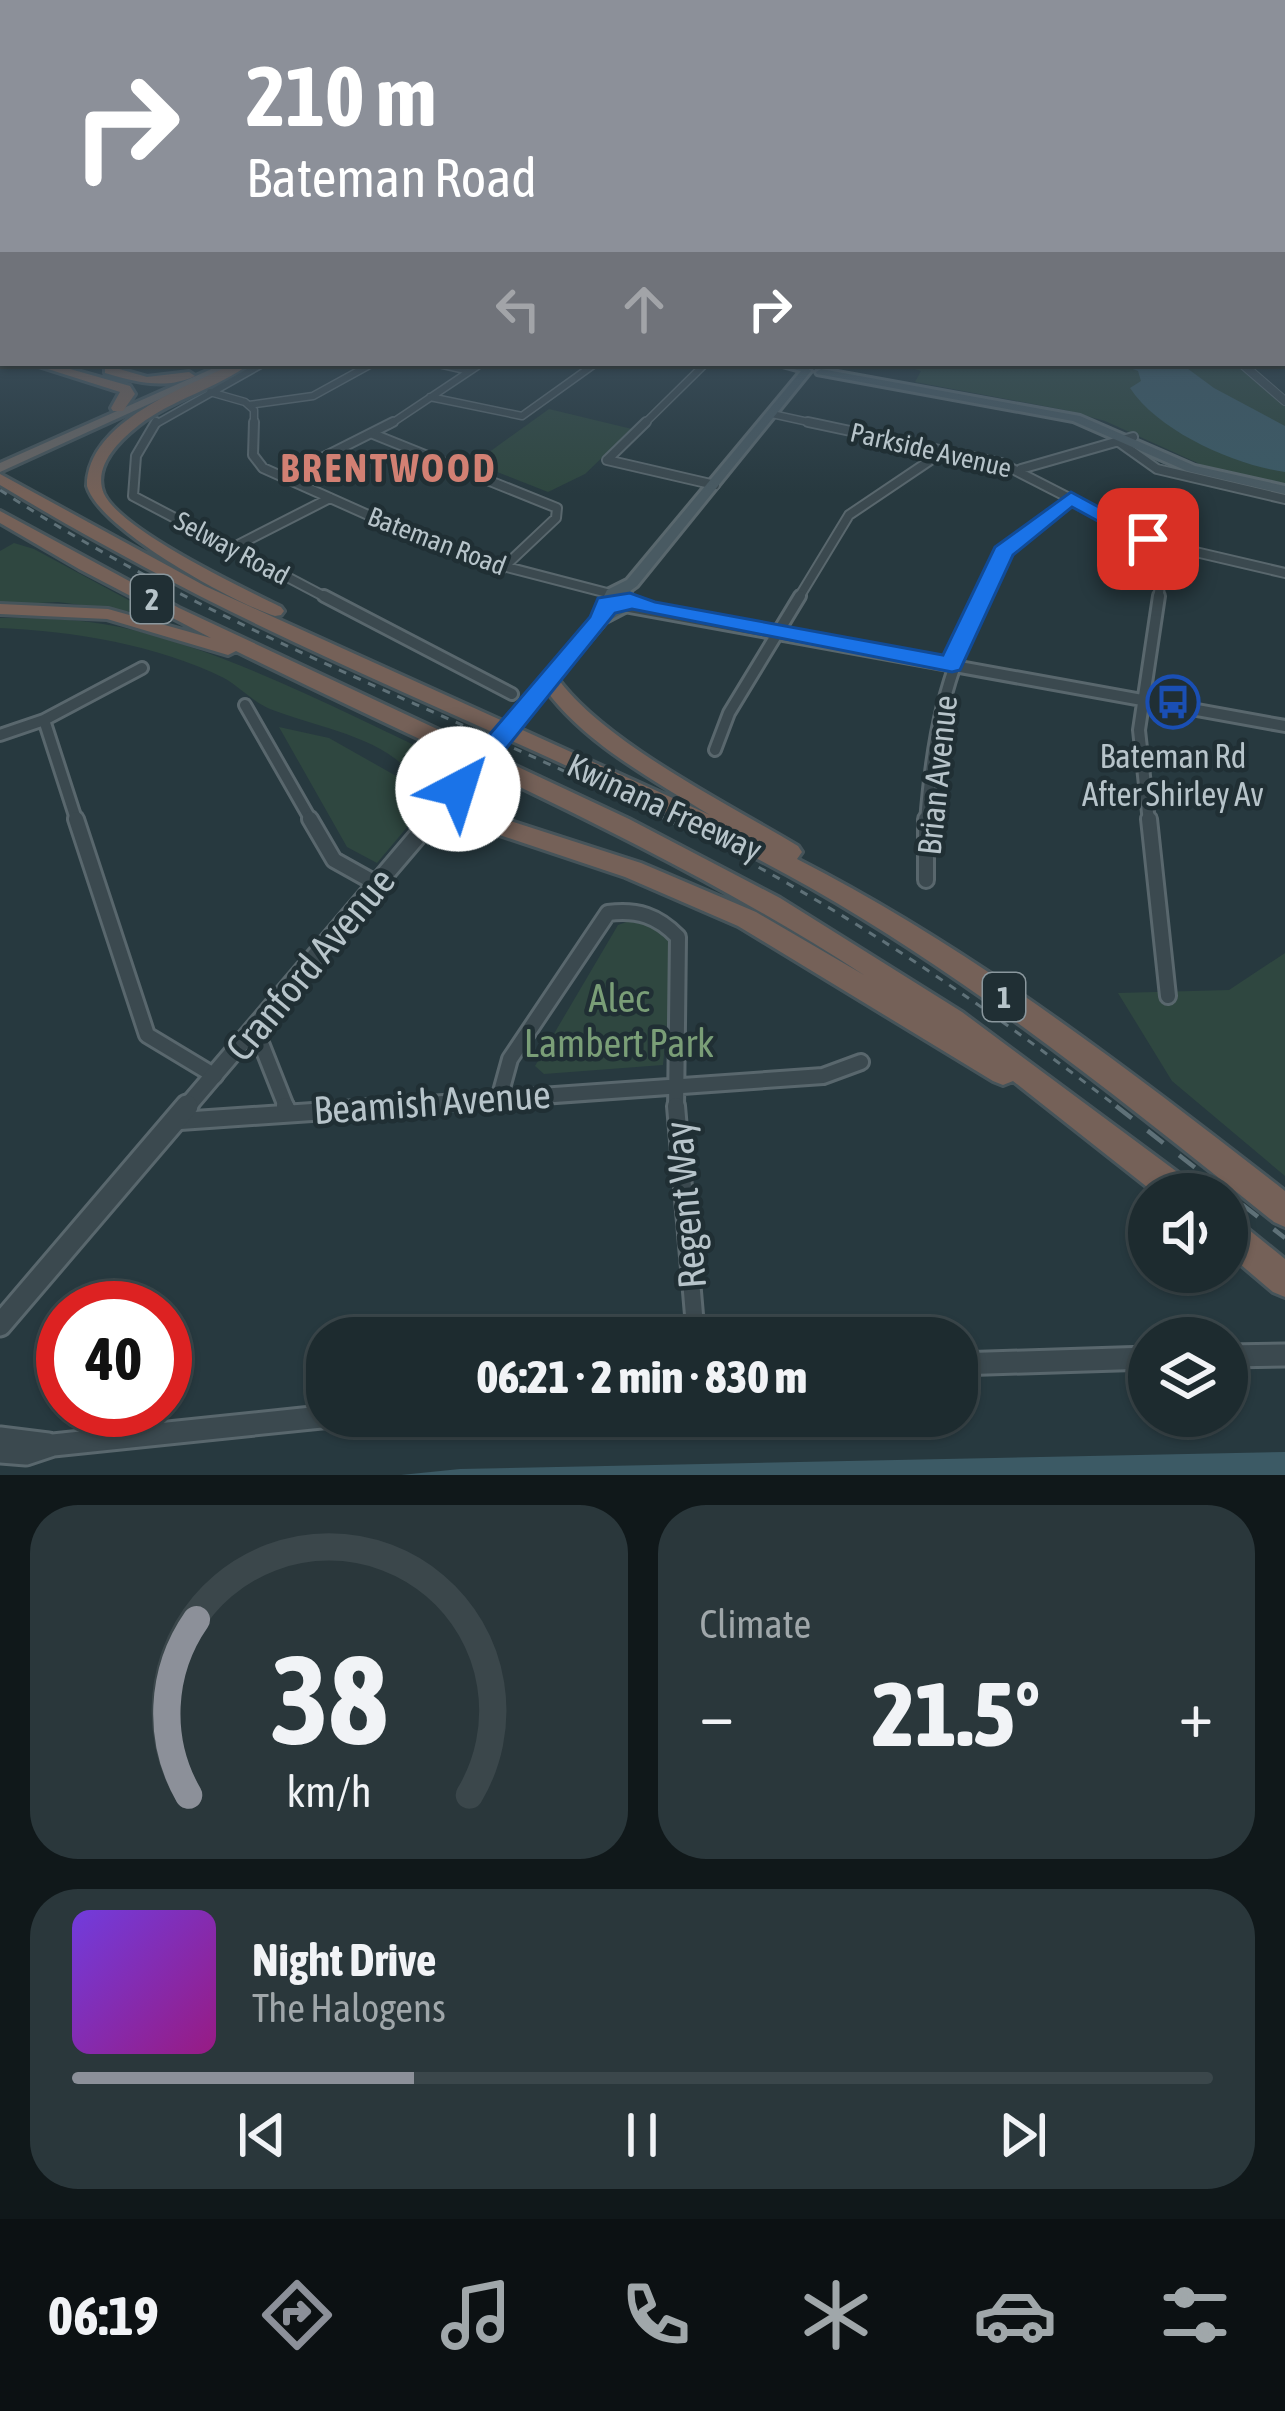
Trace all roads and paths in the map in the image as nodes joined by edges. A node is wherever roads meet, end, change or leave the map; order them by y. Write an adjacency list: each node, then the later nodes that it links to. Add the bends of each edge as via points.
1 (45, 366): 22 (highway, via 125,389)
2 (62, 366): 18 (highway)
3 (101, 366): 16 (highway, via 141,380)
4 (210, 366): 16 (highway)
5 (227, 366): 18 (highway)
6 (239, 366): 42 (highway, 1, via 121,433 95,470 96,493 123,523)
7 (258, 366): 17 (street, Selway Road)
8 (368, 366): 21 (street, via 313,396)
9 (448, 366): 15 (street)
10 (478, 366): 15 (street)
11 (592, 366): 19 (street, via 522,416)
12 (703, 366): 30 (street, via 607,460)
13 (1244, 366): 20 (street)
14 (810, 369): 23 (main road, Cranford Avenue); 25 (main road, via 1064,414)
15 (470, 371): 19 (street)
16 (188, 376): 18 (highway)
17 (208, 392): 21 (street); 36 (street, Selway Road, via 144,436 129,484 133,496)
18 (158, 394): 22 (highway); 27 (highway)
19 (430, 397): 24 (street)
20 (1284, 400)
21 (250, 405): 29 (street, via 253,455)
22 (118, 408): 27 (highway)
23 (775, 415): 26 (street, Parkside Avenue); 30 (main road, Cranford Avenue)
24 (373, 434): 29 (street); 37 (street, via 557,508)
25 (1127, 440): 28 (street); 31 (main road, via 1190,469)
26 (947, 449): 28 (street, Parkside Avenue); 41 (street, via 849,514)
27 (3, 467): 42 (highway, Kwinana Freeway / 2, via 153,568)
28 (1020, 470): 33 (street, Parkside Avenue)
29 (284, 477): 32 (street, Bateman Road)
30 (716, 485): 39 (main road, Cranford Avenue)
31 (1285, 492)
32 (330, 498): 36 (street); 37 (street, Bateman Road)
33 (1071, 498): 35 (street, Parkside Avenue); 43 (street, Brian Avenue, via 1003,552)
34 (0, 516): 45 (highway, Kwinana Freeway / 2)
35 (1166, 546): 38 (street, Parkside Avenue); 47 (street)
36 (232, 548): 48 (street, Selway Road)
37 (503, 568): 39 (street, Bateman Road)
38 (1285, 573)
39 (617, 600): 41 (street, Bateman Road); 46 (main road, Cranford Avenue)
40 (0, 609): 45 (highway, 1, via 134,619)
41 (778, 632): 43 (street, Bateman Road); 54 (street)
42 (357, 662): 68 (highway, Kwinana Freeway / 1, via 736,839 880,917 1040,1021)
43 (952, 664): 47 (street, Bateman Road); 56 (street, Brian Avenue, via 938,718)
44 (142, 668): 51 (street)
45 (308, 674): 66 (highway, Kwinana Freeway / 1, via 795,917 965,1028)
46 (549, 680): 48 (street, Cranford Avenue); 50 (highway)
47 (1140, 699): 52 (street, Bateman Road); 58 (street)
48 (524, 700): 50 (highway); 55 (street, Cranford Avenue, bridge)
49 (245, 705): 57 (street, via 334,860)
50 (571, 709): 68 (highway, via 1000,982 1097,1052)
51 (44, 720): 53 (street); 61 (street, via 147,1036)
52 (1285, 726)
53 (0, 735)
54 (715, 750)
55 (443, 806): 57 (street, Cranford Avenue); 66 (highway, via 455,818 633,870 747,919)
56 (926, 880)
57 (377, 884): 59 (street, Cranford Avenue)
58 (1168, 997)
59 (255, 1028): 61 (street, Cranford Avenue); 64 (street, Beamish Avenue)
60 (861, 1062): 62 (street, Beamish Avenue, via 823,1076)
61 (215, 1076): 65 (street, Cranford Avenue)
62 (674, 1083): 63 (street, Beamish Avenue); 63 (street, Regent Way, via 678,938 631,908 608,913 510,1059); 72 (street, Regent Way)
63 (499, 1099): 64 (street, Beamish Avenue)
64 (288, 1112): 65 (street, Beamish Avenue)
65 (176, 1121): 71 (street, Cranford Avenue)
66 (1090, 1125): 67 (highway, Kwinana Freeway / 1)
67 (1153, 1173)
68 (1285, 1211)
69 (1248, 1249): 70 (highway)
70 (1278, 1274)
71 (9, 1317): 73 (street, Cranford Avenue)
72 (694, 1317)
73 (0, 1338)
74 (1285, 1354): 75 (street)
75 (1248, 1355)
76 (1128, 1359): 77 (street)
77 (978, 1363)
78 (306, 1419): 80 (street)
79 (0, 1438): 80 (street)
80 (53, 1444): 81 (street)
81 (0, 1453)

